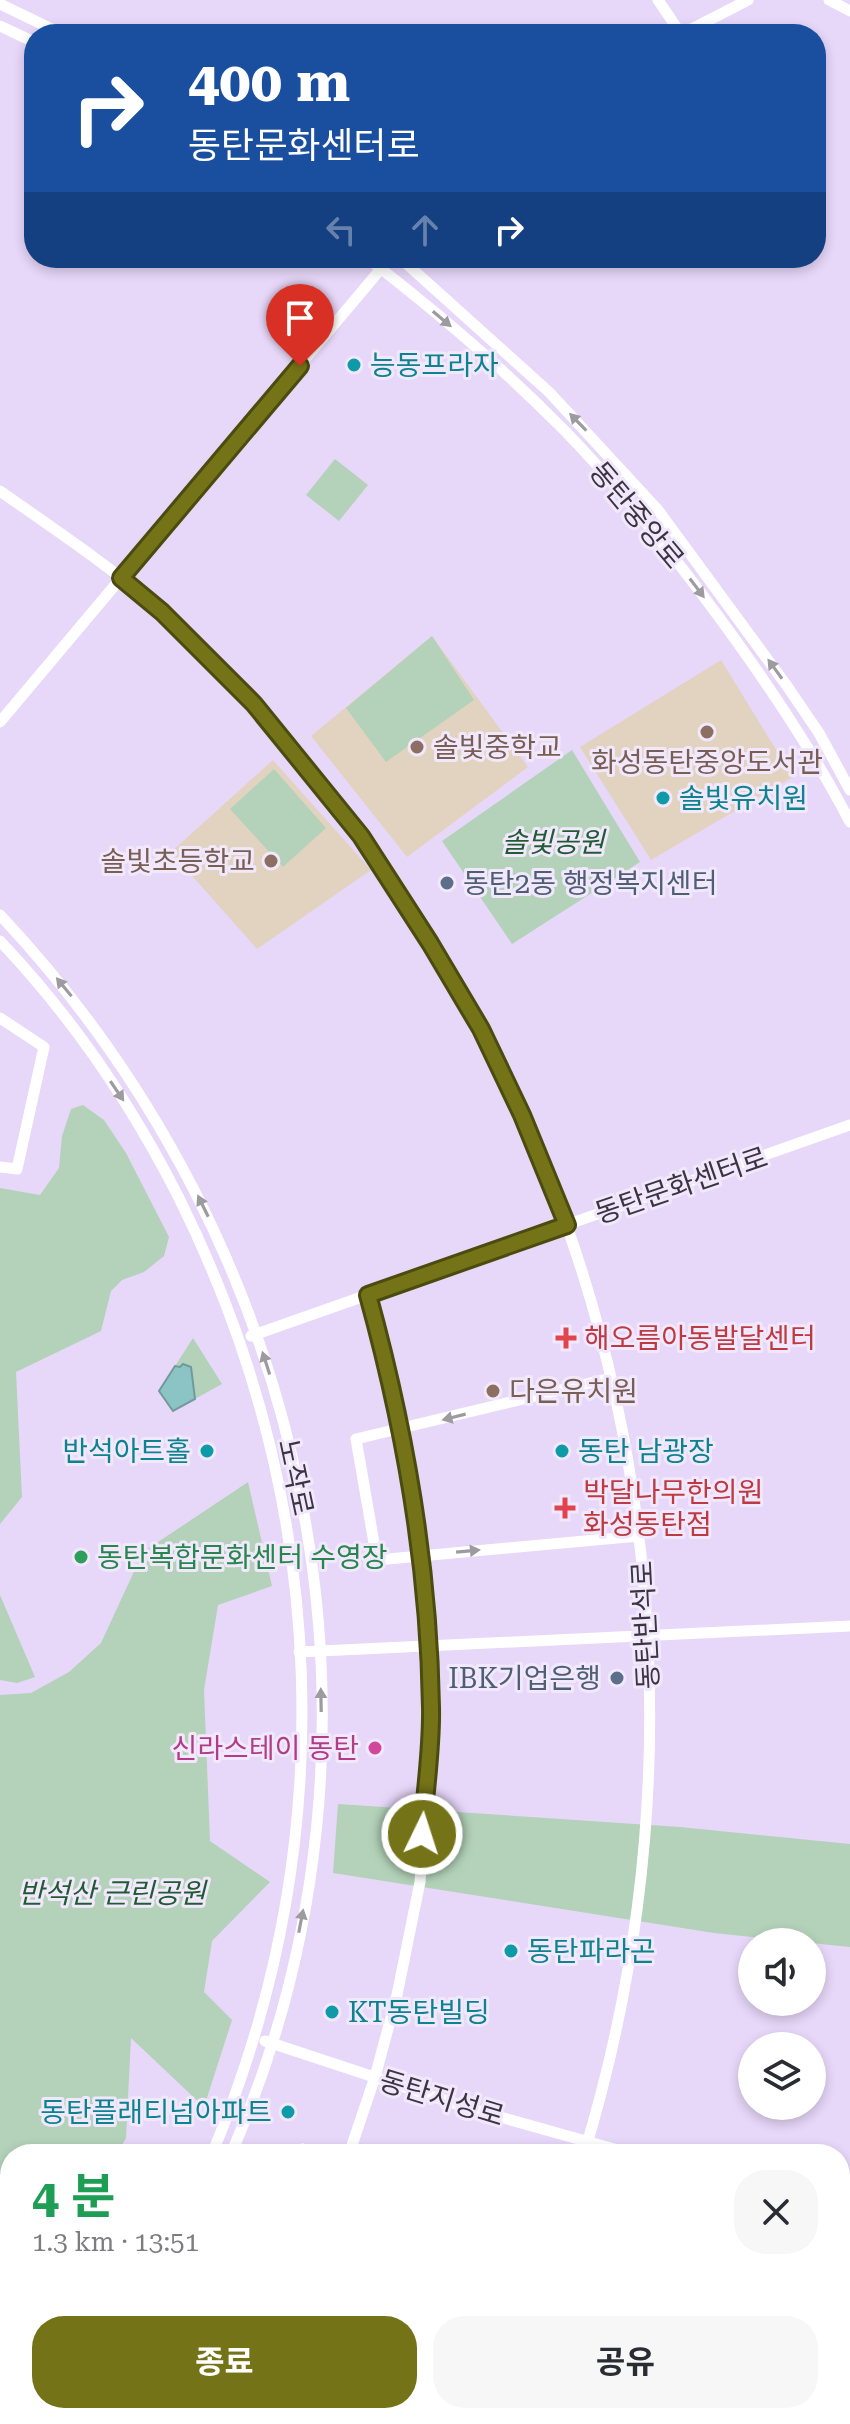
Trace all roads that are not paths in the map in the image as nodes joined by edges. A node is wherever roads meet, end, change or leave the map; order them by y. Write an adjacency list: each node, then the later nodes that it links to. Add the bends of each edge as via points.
1 (658, 0): 8 (street)
2 (758, 0): 4 (street)
3 (829, 0): 6 (street)
4 (746, 1): 9 (street)
5 (0, 4): 7 (street)
6 (850, 11)
7 (41, 24)
8 (675, 24)
9 (701, 24)
10 (0, 26): 11 (street)
11 (24, 37)
12 (411, 268): 17 (street, 동탄중앙로, one-way to 12, via 811,722 658,510 549,392)
13 (382, 269): 15 (street); 18 (street, 동탄중앙로, one-way to 18, via 500,368 630,503 764,680)
14 (0, 491): 15 (street, 동탄반석로)
15 (121, 578): 16 (street); 24 (street, 동탄반석로, via 254,704 361,836 481,1029)
16 (0, 722)
17 (850, 790)
18 (850, 822)
19 (0, 915): 25 (street, 노작로, one-way to 19, via 192,1183 135,1086 84,1013)
20 (0, 941): 26 (street, 노작로, one-way to 26, via 65,1018 127,1106)
21 (0, 1018): 23 (street, via 44,1047 17,1169)
22 (850, 1125): 24 (street, 동탄문화센터로)
23 (0, 1167)
24 (567, 1225): 27 (street, 동탄문화센터로); 30 (street, 동탄반석로)
25 (235, 1277): 26 (street, via 229,1286); 28 (street, 노작로)
26 (219, 1283): 29 (street, 노작로)
27 (368, 1295): 28 (street, 동탄문화센터로); 33 (street)
28 (257, 1334): 29 (street, 동탄문화센터로); 31 (street, 노작로, one-way to 28)
29 (240, 1339): 32 (street, 노작로)
30 (611, 1378): 33 (street, one-way to 33); 34 (street, 동탄반석로)
31 (276, 1392): 32 (street); 37 (street, 노작로, via 300,1491)
32 (258, 1397): 36 (street, 노작로, via 280,1484)
33 (401, 1430): 35 (street); 35 (street, via 356,1439 377,1560)
34 (639, 1536): 35 (street, one-way to 34); 39 (street, 동탄반석로)
35 (422, 1555): 40 (street)
36 (297, 1596): 37 (street, via 306,1602); 42 (street, 노작로)
37 (315, 1596): 41 (street, 노작로)
38 (850, 1626): 39 (street)
39 (650, 1636): 40 (street); 50 (street, 동탄반석로, via 650,1736 635,1924)
40 (429, 1646): 41 (street); 47 (street, via 432,1710 420,1882)
41 (320, 1651): 42 (street); 44 (street, 노작로, one-way to 41, via 317,1804)
42 (299, 1652): 43 (street, 노작로, via 298,1802)
43 (272, 1966): 44 (street, via 281,1973); 45 (street, 노작로)
44 (291, 1970): 46 (street, 노작로)
45 (254, 2038): 46 (street, 동탄지성로); 48 (street, 노작로)
46 (271, 2043): 47 (street, 동탄지성로); 49 (street, 노작로)
47 (375, 2077): 50 (street, 동탄지성로); 53 (street)
48 (236, 2094): 49 (street, via 246,2089); 51 (street, 노작로)
49 (252, 2099): 52 (street, 노작로)
50 (588, 2141): 54 (street); 55 (street, 동탄지성로)
51 (216, 2144)
52 (235, 2144)
53 (352, 2144)
54 (587, 2144)
55 (598, 2144)

